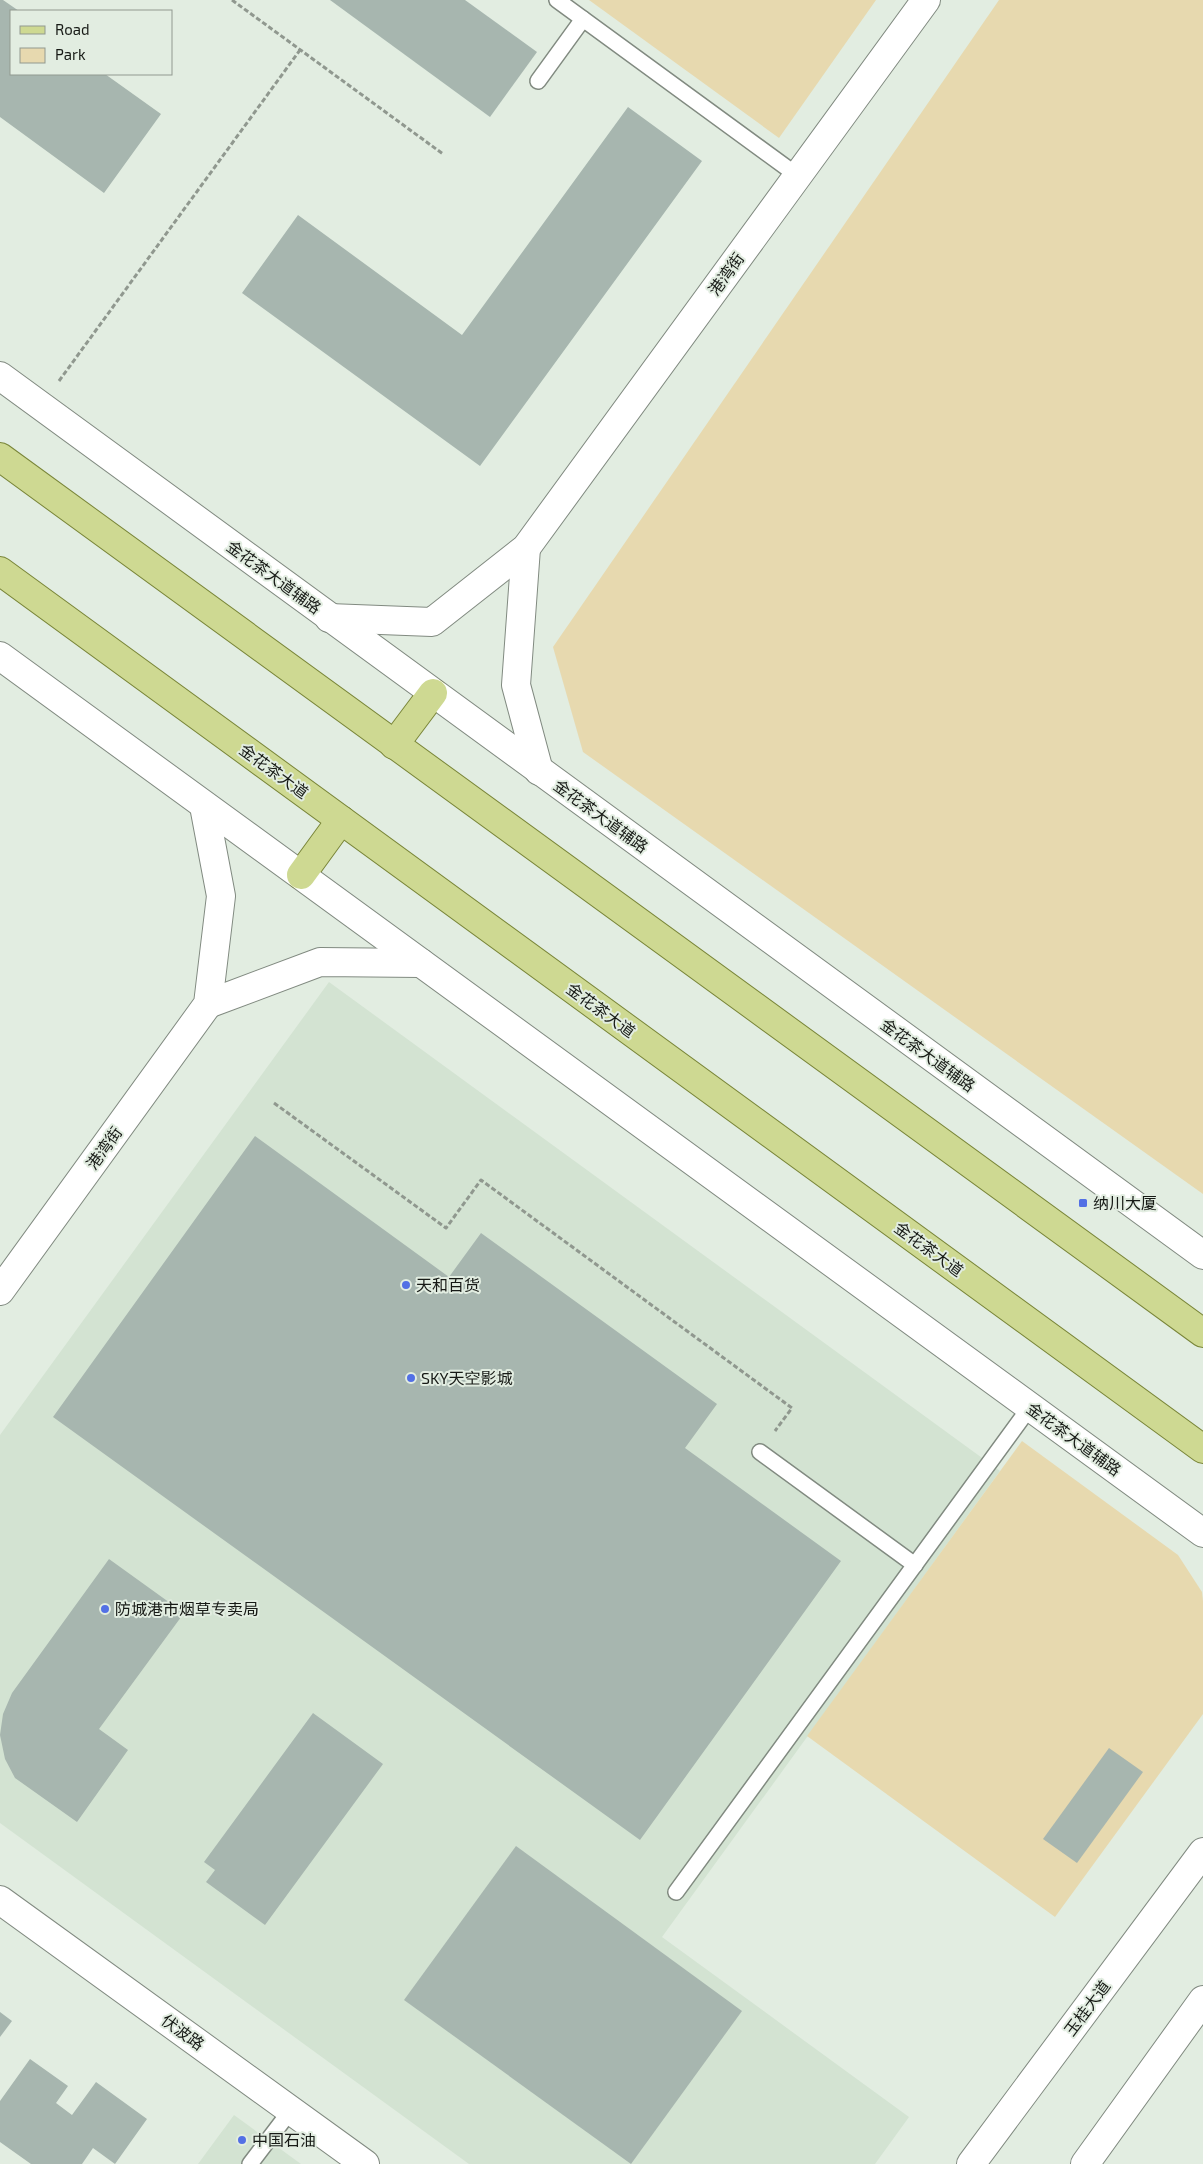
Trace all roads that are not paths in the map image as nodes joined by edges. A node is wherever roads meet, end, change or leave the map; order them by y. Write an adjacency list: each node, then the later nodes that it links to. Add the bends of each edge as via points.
1 (557, 0): 3 (lane)
2 (926, 0): 5 (street, 港湾街)
3 (583, 19): 4 (lane); 5 (lane)
4 (538, 81)
5 (798, 176): 8 (street, 港湾街)
6 (0, 376): 10 (street, 金花茶大道辅路)
7 (0, 458): 13 (main road)
8 (526, 548): 10 (street, 港湾街, via 432,622); 14 (street, via 516,686)
9 (0, 571): 16 (main road, 金花茶大道)
10 (330, 618): 12 (street, 金花茶大道辅路)
11 (0, 656): 15 (street, 金花茶大道辅路)
12 (433, 694): 13 (main road); 14 (street, 金花茶大道辅路)
13 (394, 745): 22 (main road)
14 (539, 771): 20 (street, 金花茶大道辅路)
15 (204, 806): 17 (street, 金花茶大道辅路); 19 (street, via 221,896)
16 (341, 820): 17 (main road); 24 (main road, 金花茶大道)
17 (301, 875): 18 (street, 金花茶大道辅路)
18 (421, 962): 19 (street, via 320,962); 23 (street, 金花茶大道辅路)
19 (208, 1004): 21 (street, 港湾街)
20 (1203, 1255)
21 (0, 1291)
22 (1203, 1333)
23 (1030, 1407): 26 (street, 金花茶大道辅路); 27 (lane)
24 (1203, 1449)
25 (760, 1452): 27 (lane)
26 (1203, 1533)
27 (915, 1565): 29 (lane)
28 (1203, 1852): 35 (street, 玉桂大道)
29 (676, 1892)
30 (0, 1900): 32 (street, 伏波路)
31 (1203, 2000): 36 (street)
32 (290, 2110): 33 (lane); 34 (street, 伏波路)
33 (250, 2164)
34 (365, 2164)
35 (972, 2164)
36 (1085, 2164)

